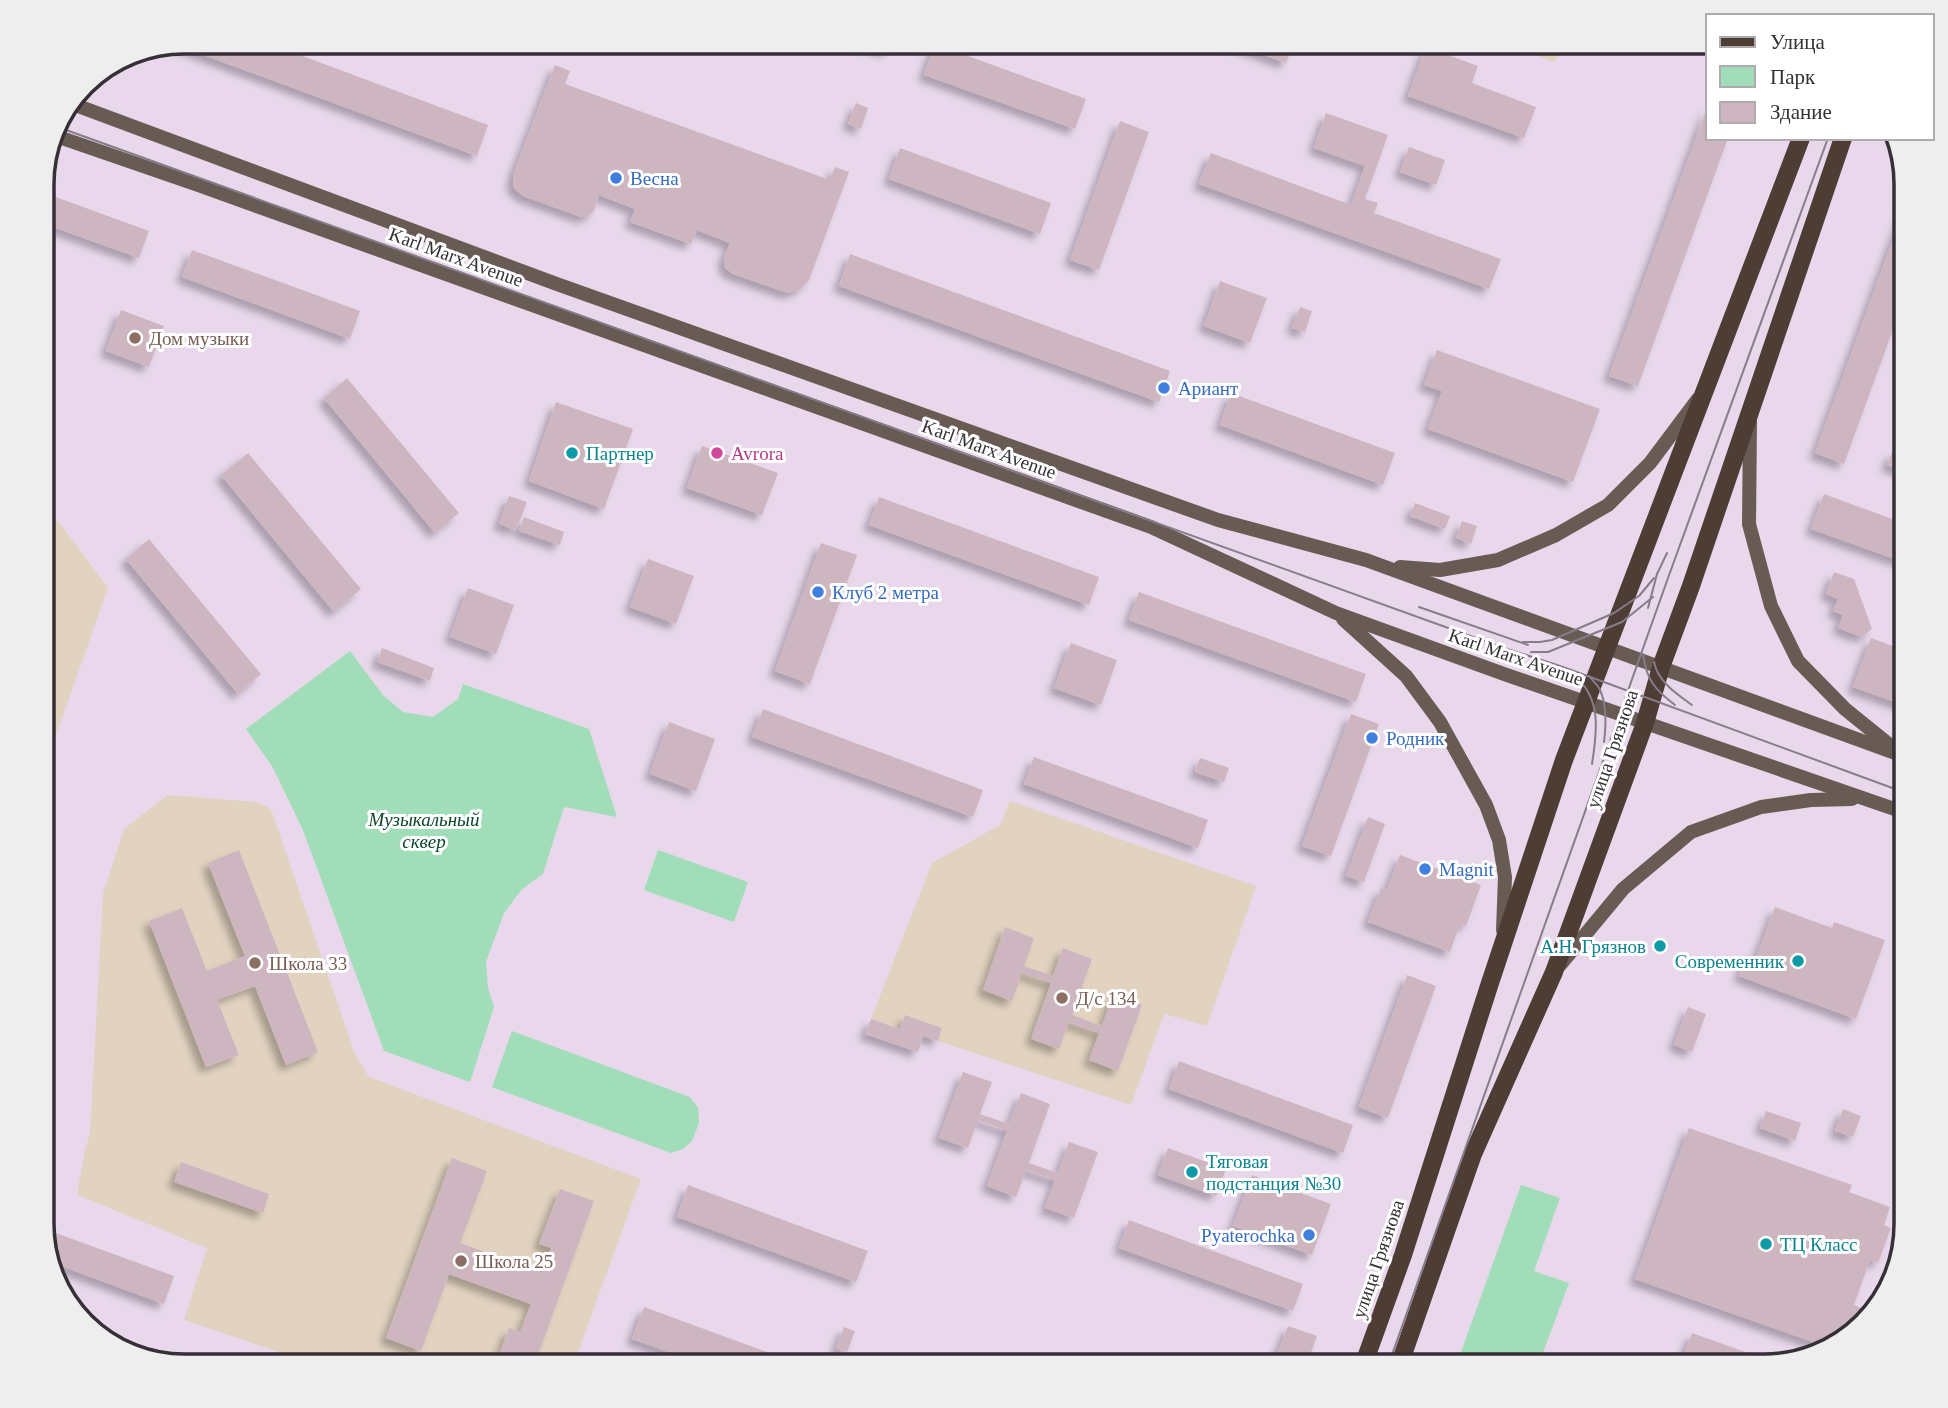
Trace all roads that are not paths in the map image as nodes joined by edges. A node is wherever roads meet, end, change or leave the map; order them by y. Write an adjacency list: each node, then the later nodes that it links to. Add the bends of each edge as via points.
1 (80, 107): 7 (main road, Karl Marx Avenue, via 1218,520)
2 (63, 138): 8 (main road, Karl Marx Avenue, via 1151,527)
3 (1800, 140): 5 (main road, улица Грязнова)
4 (1842, 140): 6 (main road, улица Грязнова)
5 (1703, 393): 7 (main road, via 1650,463 1608,505 1556,535 1498,560 1440,570); 9 (main road, улица Грязнова)
6 (1750, 411): 10 (main road, улица Грязнова); 13 (main road, via 1749,524 1771,606 1798,661 1845,709)
7 (1384, 566): 9 (main road, Karl Marx Avenue)
8 (1336, 614): 11 (main road, Karl Marx Avenue); 17 (main road, via 1406,676 1440,722 1486,805 1499,840 1505,877)
9 (1606, 648): 10 (main road, Karl Marx Avenue); 11 (main road, улица Грязнова)
10 (1661, 667): 12 (main road, улица Грязнова); 14 (main road, Karl Marx Avenue)
11 (1585, 702): 12 (main road, Karl Marx Avenue); 17 (main road, улица Грязнова)
12 (1645, 723): 15 (main road, Karl Marx Avenue); 18 (main road, улица Грязнова)
13 (1894, 749)
14 (1894, 753)
15 (1860, 798): 16 (main road, Karl Marx Avenue); 18 (main road, via 1761,807 1691,832 1623,889)
16 (1894, 809)
17 (1503, 943): 19 (main road, улица Грязнова)
18 (1554, 972): 20 (main road, улица Грязнова, via 1473,1154)
19 (1367, 1354)
20 (1403, 1354)

